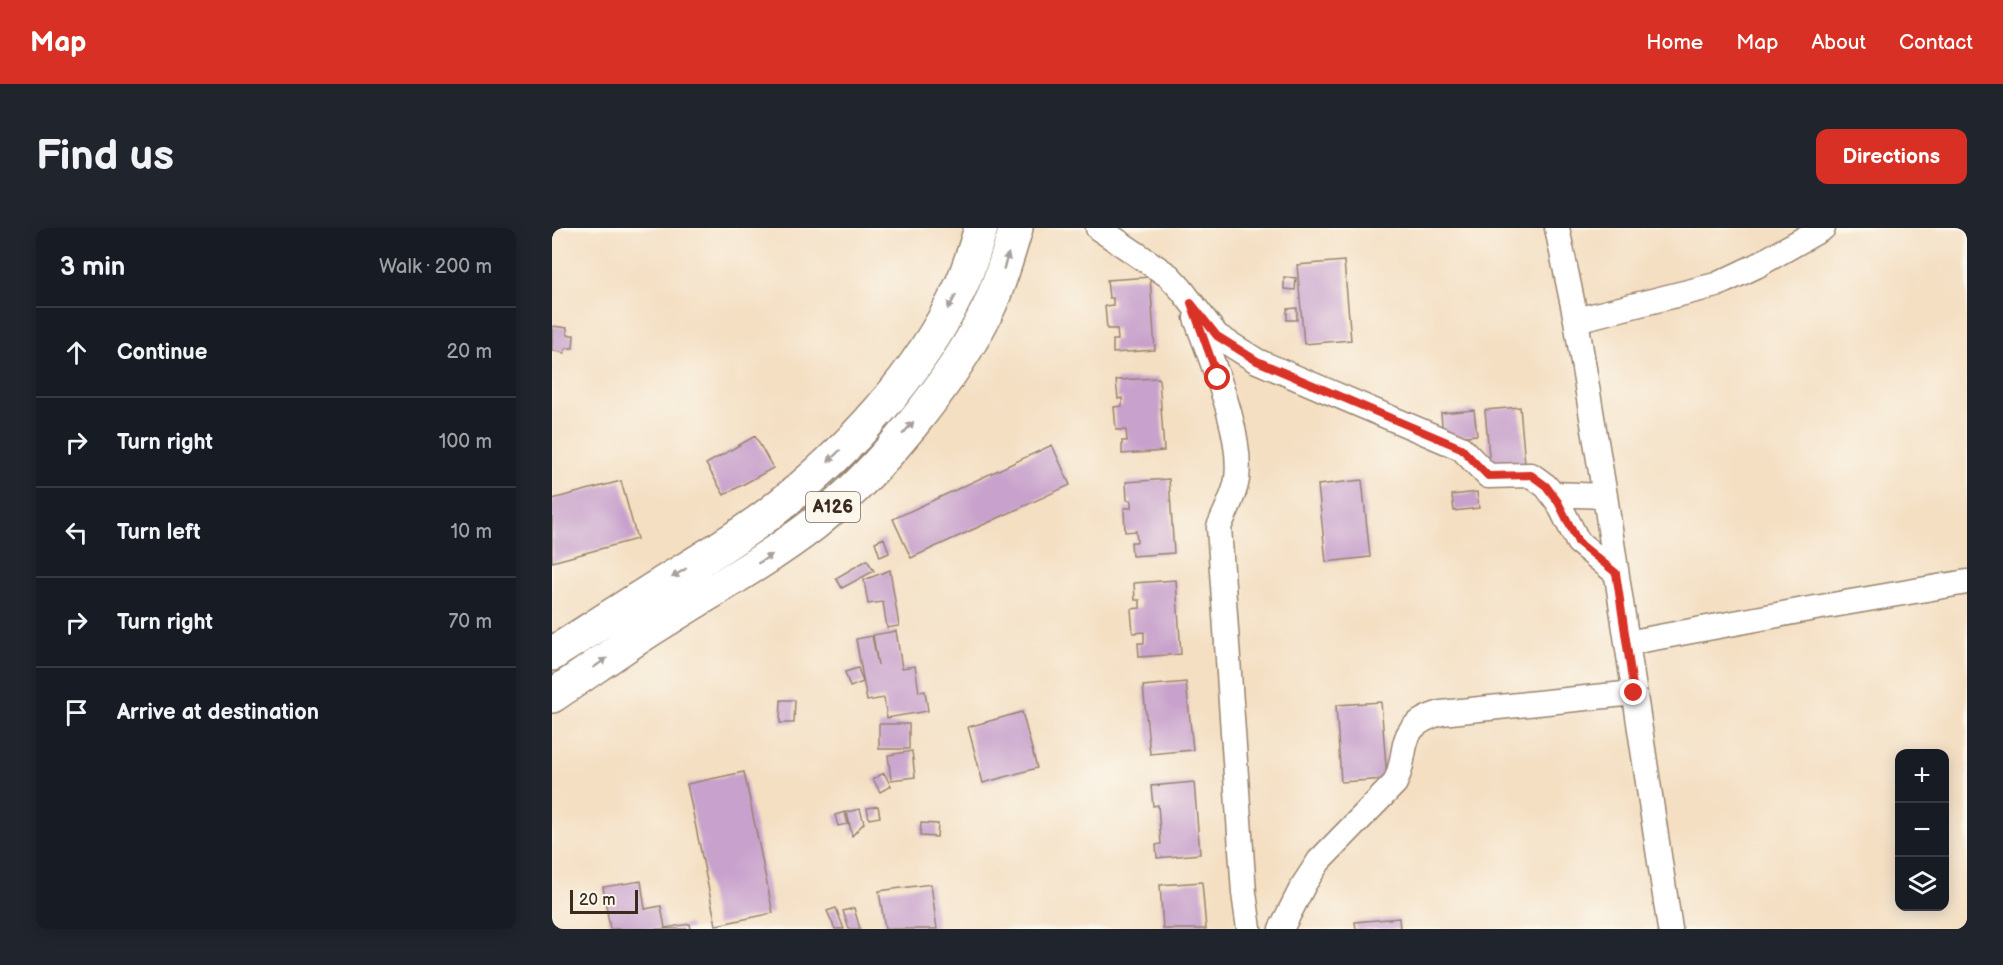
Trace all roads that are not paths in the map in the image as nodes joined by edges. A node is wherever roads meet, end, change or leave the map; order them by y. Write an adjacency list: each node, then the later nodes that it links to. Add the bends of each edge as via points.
1 (981, 228): 13 (highway, A126, one-way to 13, via 960,288 938,329 909,372 841,450 807,483 732,540)
2 (1016, 228): 15 (highway, A126, one-way to 2, via 779,549 849,494 916,418 968,345 988,308)
3 (1098, 228): 6 (street, via 1169,276)
4 (1557, 228): 7 (street)
5 (1823, 228): 7 (street, via 1716,285)
6 (1191, 303): 8 (street, via 1217,336 1257,361 1461,448 1488,476 1531,475); 16 (street, via 1227,404 1238,462 1237,481 1219,527)
7 (1576, 320): 9 (street)
8 (1552, 494): 9 (street); 10 (street, via 1578,542)
9 (1605, 496): 10 (street)
10 (1616, 573): 12 (street)
11 (1967, 582): 12 (street)
12 (1628, 643): 14 (street)
13 (552, 654)
14 (1634, 693): 17 (street, via 1441,713 1417,723 1407,734 1395,783 1319,861); 18 (street)
15 (552, 696)
16 (1249, 929)
17 (1281, 929)
18 (1670, 929)

